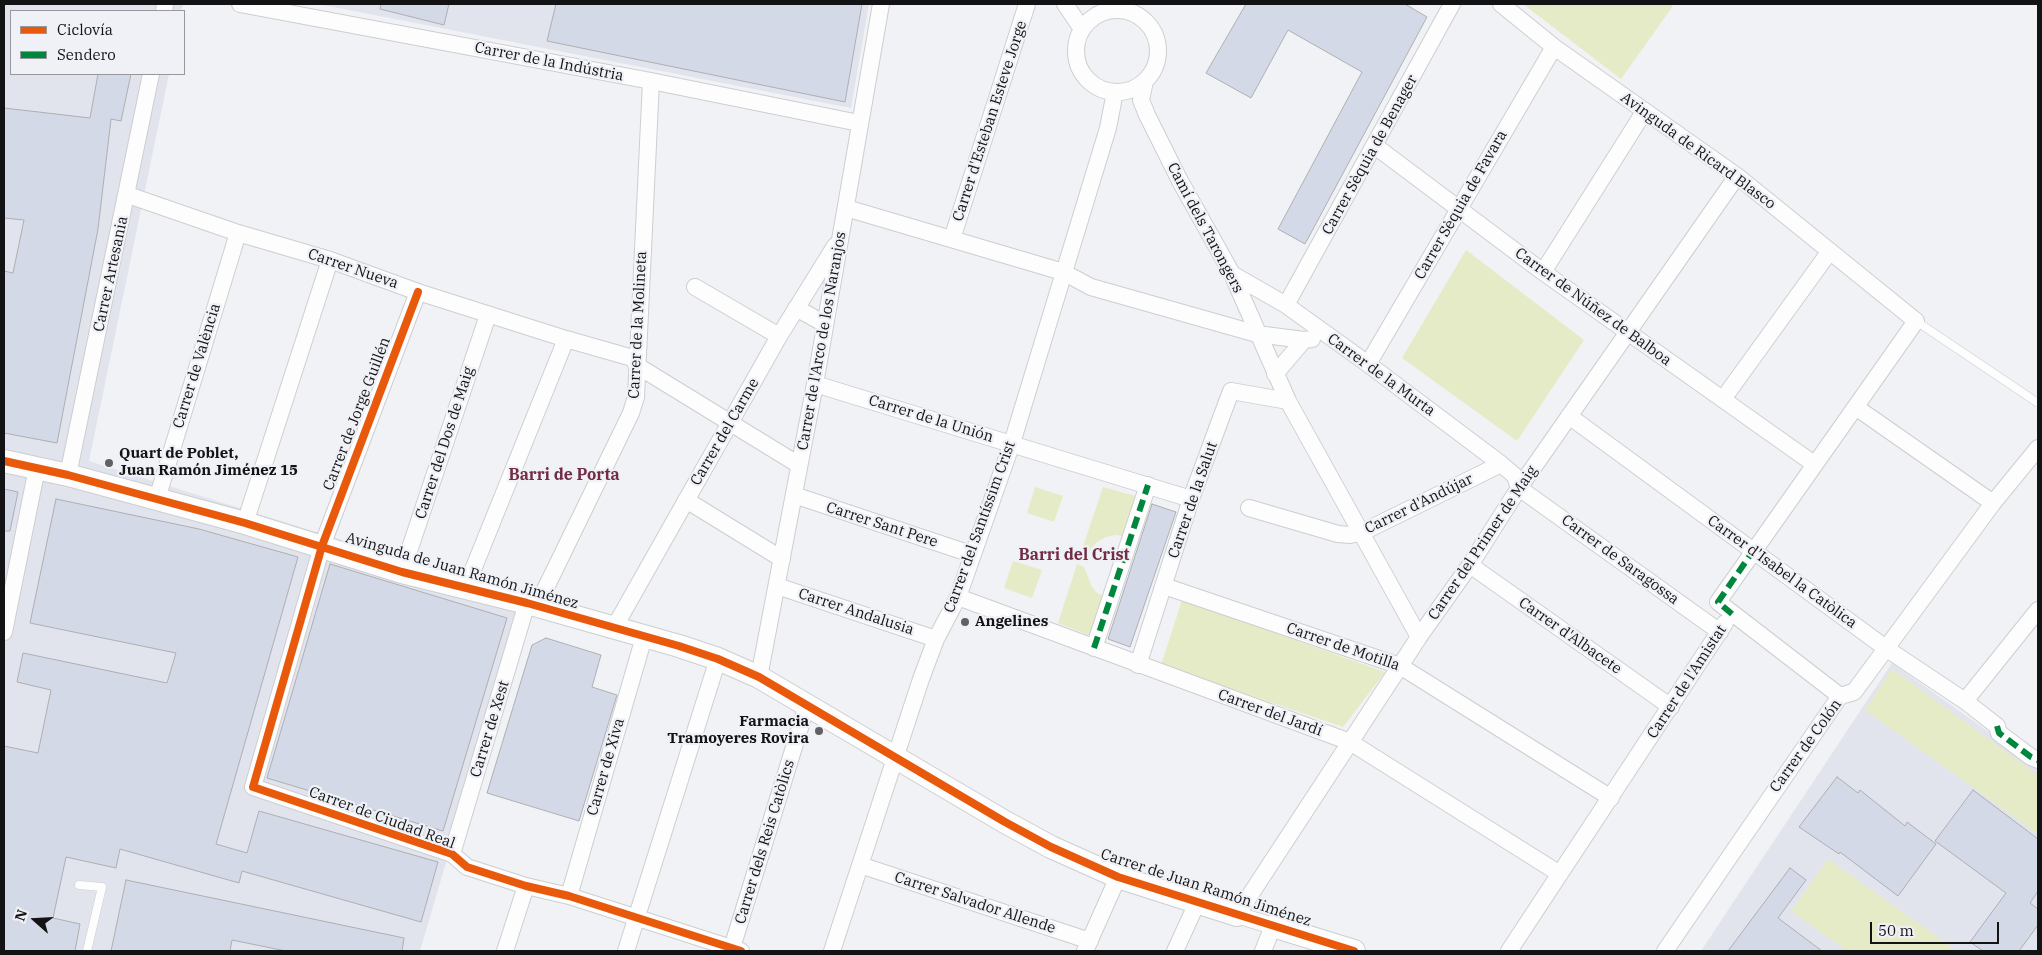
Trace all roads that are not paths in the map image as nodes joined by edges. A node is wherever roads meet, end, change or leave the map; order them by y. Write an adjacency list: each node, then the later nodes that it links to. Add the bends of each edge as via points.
1 (240, 4): 12 (street, Carrer de la Indústria)
2 (881, 4): 15 (street, Carrer de l'Arco de los Naranjos)
3 (1028, 4): 23 (street, Carrer d'Esteban Esteve Jorge)
4 (1064, 4): 8 (street)
5 (1452, 4): 16 (street, Carrer Sèquia de Benager)
6 (1501, 4): 9 (street, Avinguda de Ricard Blasco)
7 (1140, 9): 8 (street, via 1106,11); 11 (street, via 1157,46 1155,65)
8 (1082, 29): 13 (street, via 1076,49 1081,70 1095,86)
9 (1554, 47): 14 (street, Avinguda de Ricard Blasco); 20 (street, Carrer Sèquia de Favara)
10 (151, 75): 18 (street, Carrer Artesania)
11 (1145, 80): 13 (street); 28 (street, Camí dels Tarongers, via 1141,100 1147,115)
12 (651, 81): 15 (street, Carrer de la Indústria); 42 (street, Carrer de la Molineta)
13 (1123, 91): 26 (street, Carrer del Santíssim Crist, via 1108,128)
14 (1644, 112): 17 (street, Avinguda de Ricard Blasco); 27 (street)
15 (859, 123): 19 (street, Carrer de l'Arco de los Naranjos)
16 (1375, 146): 20 (street, Carrer de Núñez de Balboa); 31 (street, Carrer Sèquia de Benager)
17 (1737, 176): 24 (street, Avinguda de Ricard Blasco); 36 (street, Carrer del Primer de Maig)
18 (128, 195): 21 (street, Carrer Nueva); 59 (street, Carrer Artesania)
19 (846, 208): 22 (street, Carrer de l'Arco de los Naranjos); 23 (street, Carrer d'Esteban Esteve Jorge)
20 (1458, 209): 27 (street, Carrer de Núñez de Balboa); 43 (street, Carrer Sèquia de Favara)
21 (238, 233): 25 (street, Carrer Nueva); 63 (street, Carrer de València)
22 (840, 238): 32 (street, Carrer del Carme); 35 (street, Carrer de l'Arco de los Naranjos)
23 (952, 239): 26 (street, Carrer d'Esteban Esteve Jorge)
24 (1830, 251): 34 (street, Avinguda de Ricard Blasco); 46 (street)
25 (330, 260): 30 (street, Carrer Nueva); 68 (street)
26 (1063, 272): 37 (street, Carrer d'Esteban Esteve Jorge, via 1090,287); 52 (street, Carrer del Santíssim Crist)
27 (1543, 272): 36 (street, Carrer de Núñez de Balboa)
28 (1232, 274): 31 (street, Carrer de la Murta); 37 (street, Camí dels Tarongers)
29 (695, 287): 38 (street)
30 (418, 292): 33 (street, Carrer Nueva); 70 (street, Carrer de Jorge Guillén)
31 (1286, 305): 39 (street, Carrer de la Murta)
32 (796, 308): 35 (street); 38 (street, Carrer del Carme)
33 (488, 315): 40 (street, Carrer Nueva); 75 (street, Carrer del Dos de Maig)
34 (1916, 321): 48 (lane); 49 (street, Carrer de l'Amistat)
35 (825, 324): 45 (street, Carrer de l'Arco de los Naranjos)
36 (1627, 332): 46 (street, Carrer de Núñez de Balboa); 50 (street, Carrer del Primer de Maig)
37 (1257, 334): 41 (street, Carrer d'Esteban Esteve Jorge); 44 (street, Camí dels Tarongers)
38 (779, 336): 51 (street, Carrer del Carme)
39 (1328, 336): 41 (street); 43 (street, Carrer de la Murta)
40 (566, 339): 42 (street, Carrer Nueva); 78 (street)
41 (1304, 340): 44 (street)
42 (636, 362): 51 (street, Carrer Nueva); 80 (street, Carrer de la Molineta, via 636,397 631,413)
43 (1368, 364): 55 (street, Carrer de la Murta)
44 (1276, 374): 47 (street, Camí dels Tarongers)
45 (815, 384): 52 (street, Carrer de la Unión); 57 (street, Carrer de l'Arco de los Naranjos)
46 (1723, 399): 56 (street, Carrer de Núñez de Balboa)
47 (1288, 401): 64 (street, Carrer de la Salut, via 1232,391); 69 (street, Camí dels Tarongers)
48 (2038, 403)
49 (1857, 408): 56 (street, Carrer de l'Amistat); 66 (street)
50 (1568, 416): 61 (street, Carrer del Primer de Maig); 71 (street, Carrer d'Isabel la Catòlica)
51 (729, 423): 57 (street, Carrer Nueva); 65 (street, Carrer del Carme)
52 (1012, 443): 60 (street, Carrer de la Unión); 72 (street, Carrer del Santíssim Crist)
53 (2038, 448): 66 (street, Carrer de Colón)
54 (4, 461): 58 (street, Avinguda de Juan Ramón Jiménez)
55 (1501, 464): 61 (street, Carrer de la Murta, via 1515,476); 69 (street, Carrer d'Andújar)
56 (1814, 464): 71 (street, Carrer de l'Amistat)
57 (800, 465): 62 (street, Carrer de l'Arco de los Naranjos)
58 (38, 468): 59 (street, Avinguda de Juan Ramón Jiménez); 84 (street)
59 (68, 475): 63 (street, Avinguda de Juan Ramón Jiménez)
60 (1148, 485): 64 (street, Carrer de la Unión); 89 (street)
61 (1519, 488): 74 (street, Carrer del Primer de Maig); 85 (street, Carrer de Saragossa)
62 (794, 496): 72 (street, Carrer Sant Pere); 73 (street, Carrer de l'Arco de los Naranjos)
63 (157, 499): 68 (street, Avinguda de Juan Ramón Jiménez)
64 (1191, 499): 77 (street, Carrer de la Salut)
65 (686, 500): 73 (street); 83 (street, Carrer del Carme)
66 (1993, 503): 90 (street, Carrer de Colón)
67 (1250, 508): 69 (street, Carrer d'Andújar, via 1338,534)
68 (245, 523): 70 (street, Avinguda de Juan Ramón Jiménez)
69 (1362, 533): 87 (street, Camí dels Tarongers)
70 (322, 546): 75 (street, Avinguda de Juan Ramón Jiménez); 103 (street, Carrer de Ciudad Real, via 253,787)
71 (1753, 551): 82 (street, Carrer de l'Amistat, via 1718,602); 90 (street, Carrer d'Isabel la Catòlica)
72 (971, 554): 79 (street, Carrer del Santíssim Crist)
73 (782, 559): 76 (street, Carrer de l'Arco de los Naranjos)
74 (1470, 565): 87 (street, Carrer del Primer de Maig); 98 (street, Carrer d'Albacete)
75 (402, 572): 78 (street, Avinguda de Juan Ramón Jiménez)
76 (777, 586): 88 (street, Carrer Andalusia); 94 (street, Carrer de l'Arco de los Naranjos)
77 (1164, 586): 92 (street, Carrer de la Salut); 93 (street, Carrer de Motilla)
78 (466, 587): 80 (street, Avinguda de Juan Ramón Jiménez)
79 (958, 597): 88 (street, Carrer del Santíssim Crist); 89 (street, Carrer del Jardí)
80 (532, 605): 83 (street, Avinguda de Juan Ramón Jiménez); 103 (street, Carrer de Xest)
81 (2038, 610): 96 (street)
82 (1732, 614): 85 (street, Carrer de l'Amistat); 95 (street)
83 (614, 628): 86 (street, Avinguda de Juan Ramón Jiménez)
84 (4, 632)
85 (1720, 632): 98 (street, Carrer de l'Amistat)
86 (644, 637): 91 (street, Avinguda de Juan Ramón Jiménez); 109 (street, Carrer de Xiva)
87 (1419, 637): 93 (street, Carrer del Primer de Maig)
88 (936, 639): 100 (street, Carrer del Santíssim Crist)
89 (1094, 648): 92 (street, Carrer del Jardí)
90 (1887, 649): 95 (street, Carrer de Colón, via 1854,692); 96 (street, Carrer d'Isabel la Catòlica)
91 (718, 659): 94 (street, Avinguda de Juan Ramón Jiménez); 112 (street)
92 (1138, 664): 99 (street, Carrer del Jardí)
93 (1400, 666): 99 (street, Carrer del Primer de Maig); 102 (street, Carrer de Motilla)
94 (759, 677): 97 (street, Avinguda de Juan Ramón Jiménez)
95 (1840, 696): 124 (street, Carrer de Colón)
96 (1965, 701): 101 (street, Carrer d'Isabel la Catòlica, via 1997,726 1999,733)
97 (807, 705): 100 (street, Avinguda de Juan Ramón Jiménez); 115 (street, Carrer dels Reis Catòlics)
98 (1670, 707): 102 (street, Carrer de l'Amistat)
99 (1350, 742): 105 (street, Carrer del Jardí); 111 (street, Carrer del Primer de Maig)
100 (894, 757): 104 (street, Carrer del Santíssim Crist); 106 (street, Carrer de Juan Ramón Jiménez, via 1051,847)
101 (2038, 760)
102 (1610, 798): 105 (street, Carrer de l'Amistat)
103 (452, 854): 108 (street, Carrer de Ciudad Real, via 467,866)
104 (860, 865): 114 (street, Carrer Salvador Allende); 119 (street, Carrer del Santíssim Crist)
105 (1560, 874): 123 (street, Carrer de l'Amistat)
106 (1118, 877): 110 (street, Carrer de Juan Ramón Jiménez); 114 (street)
107 (79, 885): 116 (lane, via 102,887)
108 (526, 886): 109 (street, Carrer de Ciudad Real); 117 (street)
109 (569, 896): 112 (street, Carrer de Ciudad Real)
110 (1197, 903): 111 (street, Carrer de Juan Ramón Jiménez); 120 (street)
111 (1237, 915): 113 (street, Carrer de Juan Ramón Jiménez)
112 (637, 919): 115 (street, Carrer de Ciudad Real); 118 (street)
113 (1273, 926): 121 (street); 122 (street, Carrer de Juan Ramón Jiménez)
114 (1087, 946)
115 (734, 950)
116 (87, 951)
117 (505, 951)
118 (626, 951)
119 (832, 951)
120 (1175, 951)
121 (1263, 951)
122 (1354, 951)
123 (1509, 951)
124 (1665, 951)

